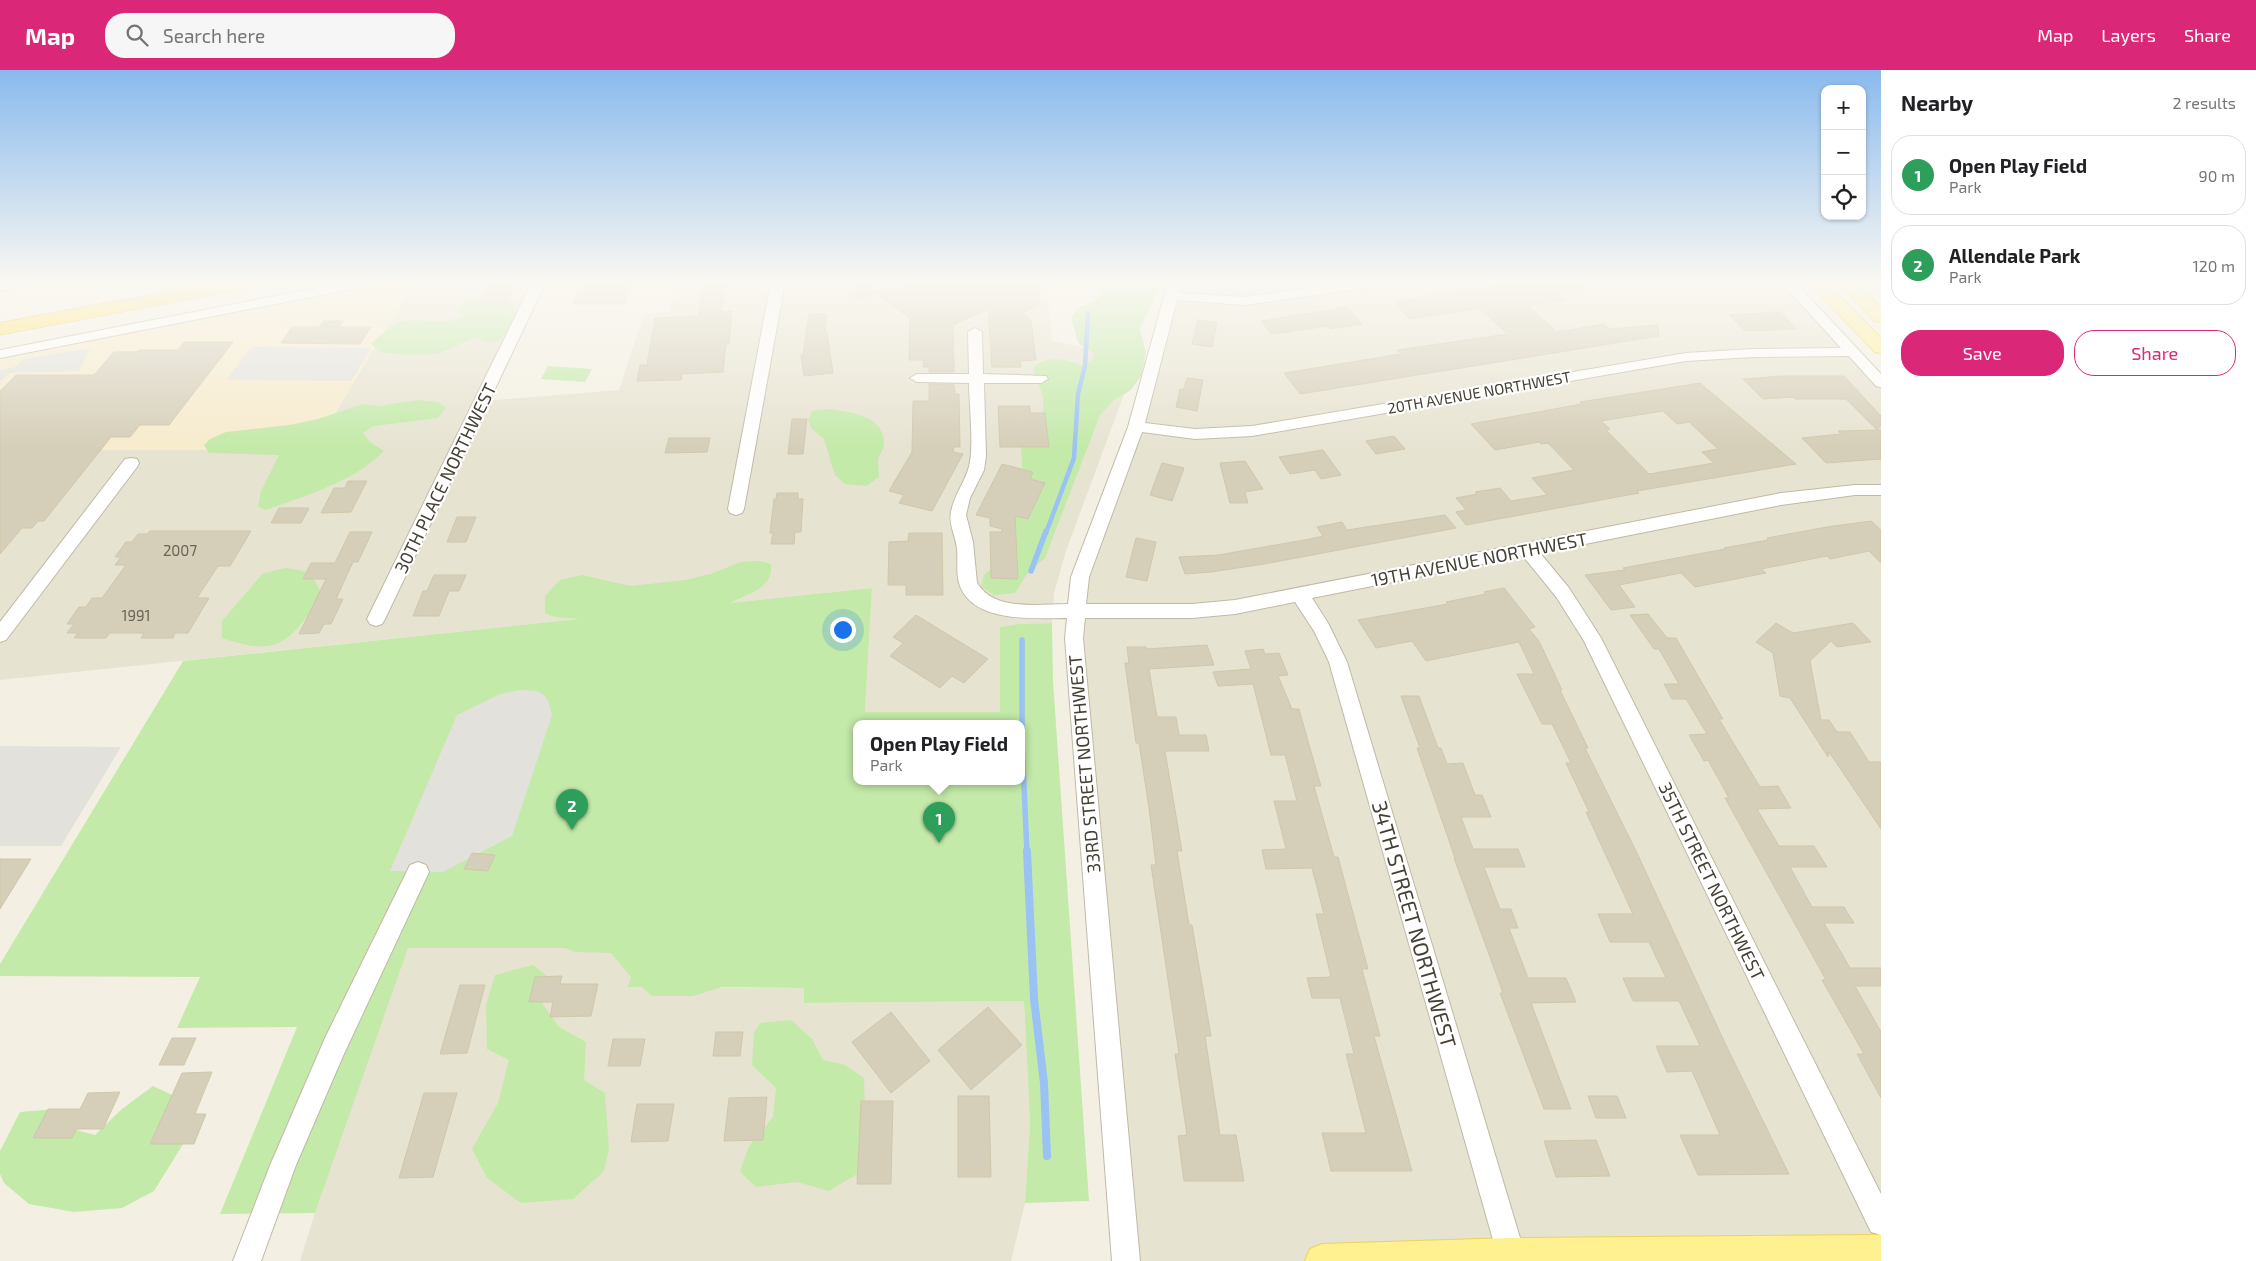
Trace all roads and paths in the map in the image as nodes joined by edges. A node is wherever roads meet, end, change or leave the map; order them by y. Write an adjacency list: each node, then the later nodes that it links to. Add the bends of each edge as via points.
1 (84, 338): 10 (street)
2 (512, 338): 22 (street, 30TH PLACE NORTHWEST)
3 (768, 338): 18 (street)
4 (974, 338): 12 (street, 19TH AVENUE NORTHWEST)
5 (1160, 338): 15 (street, 33RD STREET NORTHWEST)
6 (1839, 338): 9 (street)
7 (1871, 338): 8 (main road)
8 (1881, 348)
9 (1852, 352): 14 (street); 15 (street, 20TH AVENUE NORTHWEST, via 1686,357 1252,431 1195,434)
10 (0, 354)
11 (917, 378): 12 (street)
12 (976, 379): 13 (street); 21 (street, 19TH AVENUE NORTHWEST, via 976,470 962,498 958,515 965,542 968,583 982,600 999,608)
13 (1041, 379)
14 (1881, 383)
15 (1136, 427): 21 (street, 33RD STREET NORTHWEST, via 1080,577)
16 (131, 463): 23 (street)
17 (1881, 490): 19 (street, 19TH AVENUE NORTHWEST, via 1781,499)
18 (736, 510)
19 (1527, 549): 20 (street, 19TH AVENUE NORTHWEST); 25 (street, 35TH STREET NORTHWEST, via 1563,593 1592,638)
20 (1300, 595): 21 (street, 19TH AVENUE NORTHWEST, via 1214,609); 27 (street, 34TH STREET NORTHWEST, via 1322,628 1338,662)
21 (1076, 611): 29 (street, 33RD STREET NORTHWEST, via 1075,668)
22 (376, 619)
23 (0, 635)
24 (418, 872): 28 (street, via 334,1047)
25 (1881, 1222)
26 (1881, 1252): 27 (main road)
27 (1512, 1258): 30 (main road)
28 (247, 1261)
29 (1126, 1261)
30 (1322, 1261)

